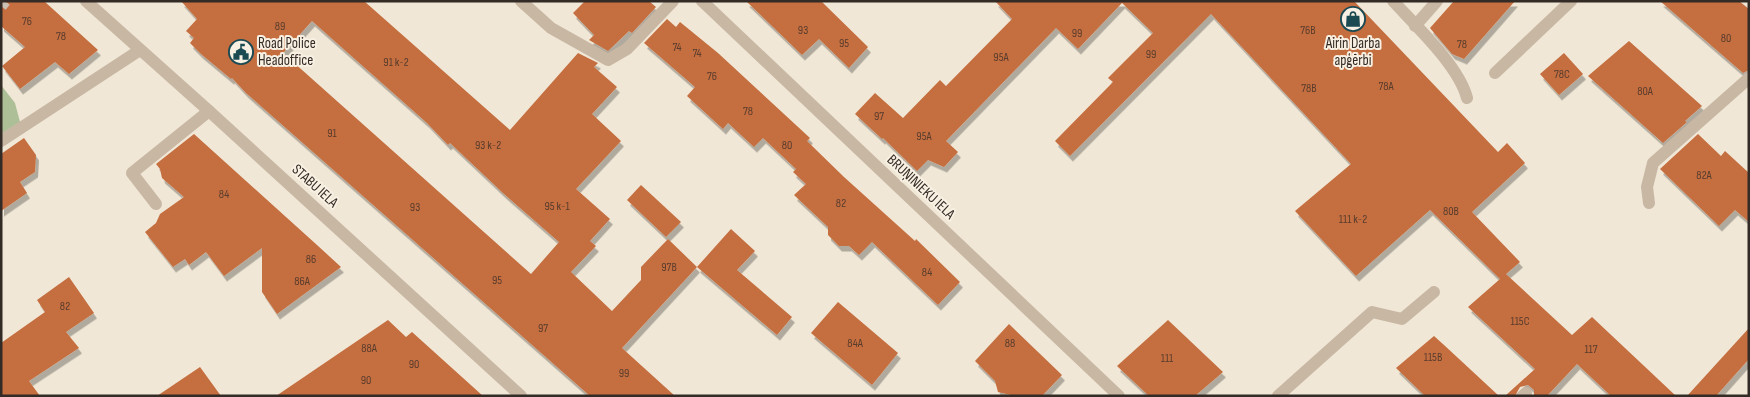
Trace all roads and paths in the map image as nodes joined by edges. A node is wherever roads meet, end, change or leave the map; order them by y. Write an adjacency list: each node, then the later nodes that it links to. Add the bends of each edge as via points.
1 (86, 1): 9 (street, STABU IELA)
2 (521, 1): 3 (street, via 551,28 608,60 626,49)
3 (673, 1)
4 (702, 1): 19 (street, BRUŅINIEKU IELA)
5 (1393, 1): 8 (street)
6 (1437, 1): 8 (street)
7 (1571, 1): 10 (street)
8 (1415, 26): 12 (street, via 1453,70)
9 (140, 50): 13 (street, STABU IELA); 14 (street)
10 (1495, 72)
11 (1749, 78): 15 (street, via 1654,163 1647,187)
12 (1466, 98)
13 (209, 111): 16 (street, via 132,173); 18 (street, STABU IELA)
14 (1, 141)
15 (1649, 203)
16 (156, 204)
17 (1434, 292): 20 (street, via 1402,319 1372,312)
18 (521, 396)
19 (1119, 396)
20 (1278, 396)

